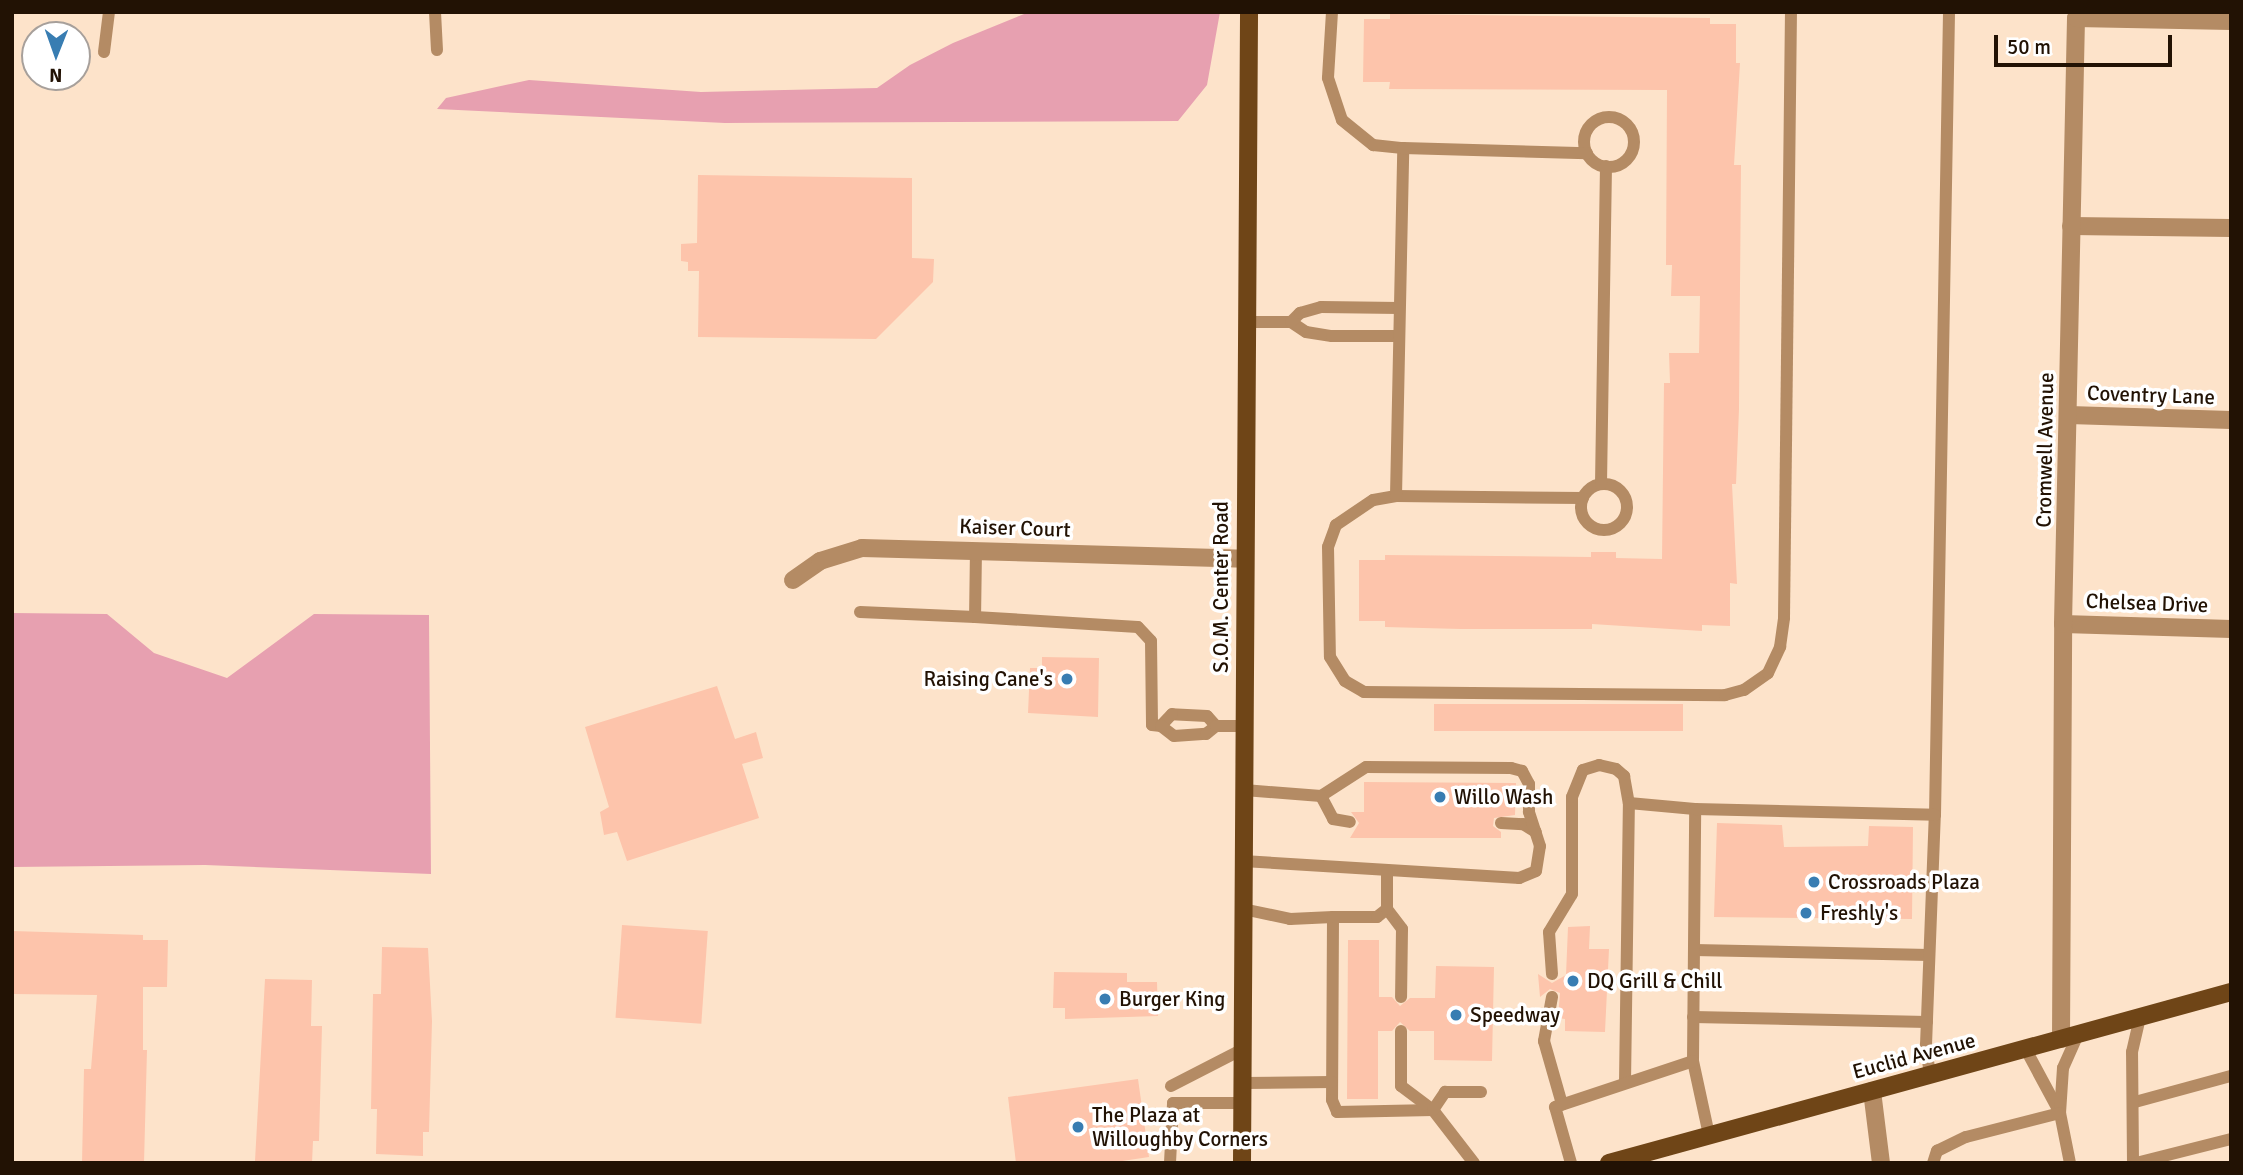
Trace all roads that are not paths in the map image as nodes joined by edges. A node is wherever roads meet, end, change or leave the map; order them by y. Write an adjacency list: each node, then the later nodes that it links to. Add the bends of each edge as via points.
1 (109, 12): 9 (lane)
2 (435, 12): 8 (lane)
3 (1249, 12): 16 (main road, S.O.M. Center Road)
4 (1332, 12): 10 (lane, via 1328,78 1342,120 1373,145)
5 (1791, 12): 22 (lane, via 1784,618 1780,648 1768,673 1744,690 1725,695 1364,692 1345,681 1330,657 1328,547 1336,525 1373,500)
6 (1950, 12): 38 (lane)
7 (2231, 21): 13 (street, Cromwell Avenue, via 2076,18)
8 (437, 50)
9 (104, 52)
10 (1403, 148): 11 (lane); 15 (lane)
11 (1587, 153): 12 (lane); 12 (lane, via 1584,137 1592,123 1607,117 1623,121 1633,134 1632,150 1622,163)
12 (1606, 166): 21 (lane)
13 (2071, 226): 14 (street); 19 (street, Cromwell Avenue)
14 (2231, 228)
15 (1399, 308): 17 (lane, via 1308,309); 18 (lane)
16 (1246, 322): 17 (lane); 25 (main road, S.O.M. Center Road)
17 (1291, 323): 18 (lane, via 1306,332 1332,336)
18 (1399, 336): 22 (lane)
19 (2069, 415): 20 (street, Coventry Lane); 29 (street, Cromwell Avenue)
20 (2231, 420)
21 (1601, 484): 23 (lane); 23 (lane, via 1616,487 1625,499 1626,514 1617,526 1603,530 1590,526 1581,513)
22 (1396, 496): 23 (lane)
23 (1583, 498)
24 (976, 549): 25 (street, Kaiser Court); 26 (street, Kaiser Court, via 862,548 820,561); 28 (lane)
25 (1244, 559): 33 (main road, S.O.M. Center Road)
26 (793, 580)
27 (860, 612): 28 (lane)
28 (975, 617): 31 (lane, via 1138,627 1151,641 1152,725)
29 (2063, 624): 30 (street, Chelsea Drive); 57 (street, Cromwell Avenue)
30 (2231, 629)
31 (1161, 726): 32 (lane, via 1174,736 1206,734); 32 (lane, via 1172,714 1207,716)
32 (1216, 726): 33 (lane)
33 (1243, 726): 34 (main road, S.O.M. Center Road)
34 (1244, 790): 35 (lane); 42 (main road, S.O.M. Center Road)
35 (1321, 796): 39 (lane, via 1333,819); 41 (lane, via 1366,766 1511,768 1522,771 1529,784 1529,812)
36 (1629, 803): 37 (lane); 49 (lane, via 1624,776 1616,769 1599,765 1583,770 1572,797 1572,894 1549,932); 65 (lane)
37 (1695, 809): 38 (lane); 47 (lane)
38 (1935, 815): 48 (lane)
39 (1350, 822)
40 (1501, 823): 41 (lane, via 1523,824)
41 (1536, 832): 43 (lane, via 1540,860 1530,877)
42 (1243, 861): 43 (lane); 44 (main road, S.O.M. Center Road)
43 (1387, 871): 45 (lane)
44 (1243, 909): 46 (lane, via 1290,919); 59 (main road, S.O.M. Center Road)
45 (1387, 909): 46 (lane, via 1377,917); 52 (lane, via 1402,929)
46 (1333, 917): 63 (lane)
47 (1694, 950): 48 (lane); 53 (lane)
48 (1928, 955): 55 (lane)
49 (1552, 974)
50 (2231, 992): 54 (main road, Euclid Avenue)
51 (1552, 997): 71 (lane, via 1545,1041)
52 (1401, 998)
53 (1693, 1017): 55 (lane); 60 (lane)
54 (2140, 1017): 57 (main road, Euclid Avenue); 69 (lane, via 2133,1052)
55 (1927, 1022): 61 (lane)
56 (1401, 1031): 72 (lane, via 1401,1086)
57 (2069, 1037): 58 (main road, Euclid Avenue); 73 (lane)
58 (2025, 1048): 61 (main road, Euclid Avenue); 73 (lane)
59 (1242, 1049): 64 (main road, S.O.M. Center Road); 66 (lane)
60 (1693, 1061): 65 (lane); 74 (lane)
61 (1930, 1075): 67 (main road, Euclid Avenue)
62 (2231, 1076): 69 (lane)
63 (1332, 1082): 64 (lane); 72 (lane, via 1337,1112)
64 (1242, 1083): 70 (main road, S.O.M. Center Road)
65 (1625, 1083): 71 (lane)
66 (1171, 1086)
67 (1872, 1091): 74 (main road, Euclid Avenue); 81 (street)
68 (1481, 1092): 72 (lane, via 1445,1092)
69 (2135, 1102): 84 (lane)
70 (1242, 1103): 76 (lane, via 1173,1103); 77 (main road, S.O.M. Center Road)
71 (1558, 1105): 79 (lane)
72 (1433, 1110): 78 (lane)
73 (2060, 1113): 82 (lane, via 1966,1137 1937,1151); 83 (lane)
74 (1709, 1135): 80 (main road, Euclid Avenue)
75 (2231, 1139): 84 (lane)
76 (1170, 1163)
77 (1242, 1163)
78 (1474, 1163)
79 (1571, 1163)
80 (1609, 1163)
81 (1881, 1163)
82 (1933, 1163)
83 (2070, 1163)
84 (2135, 1163)

